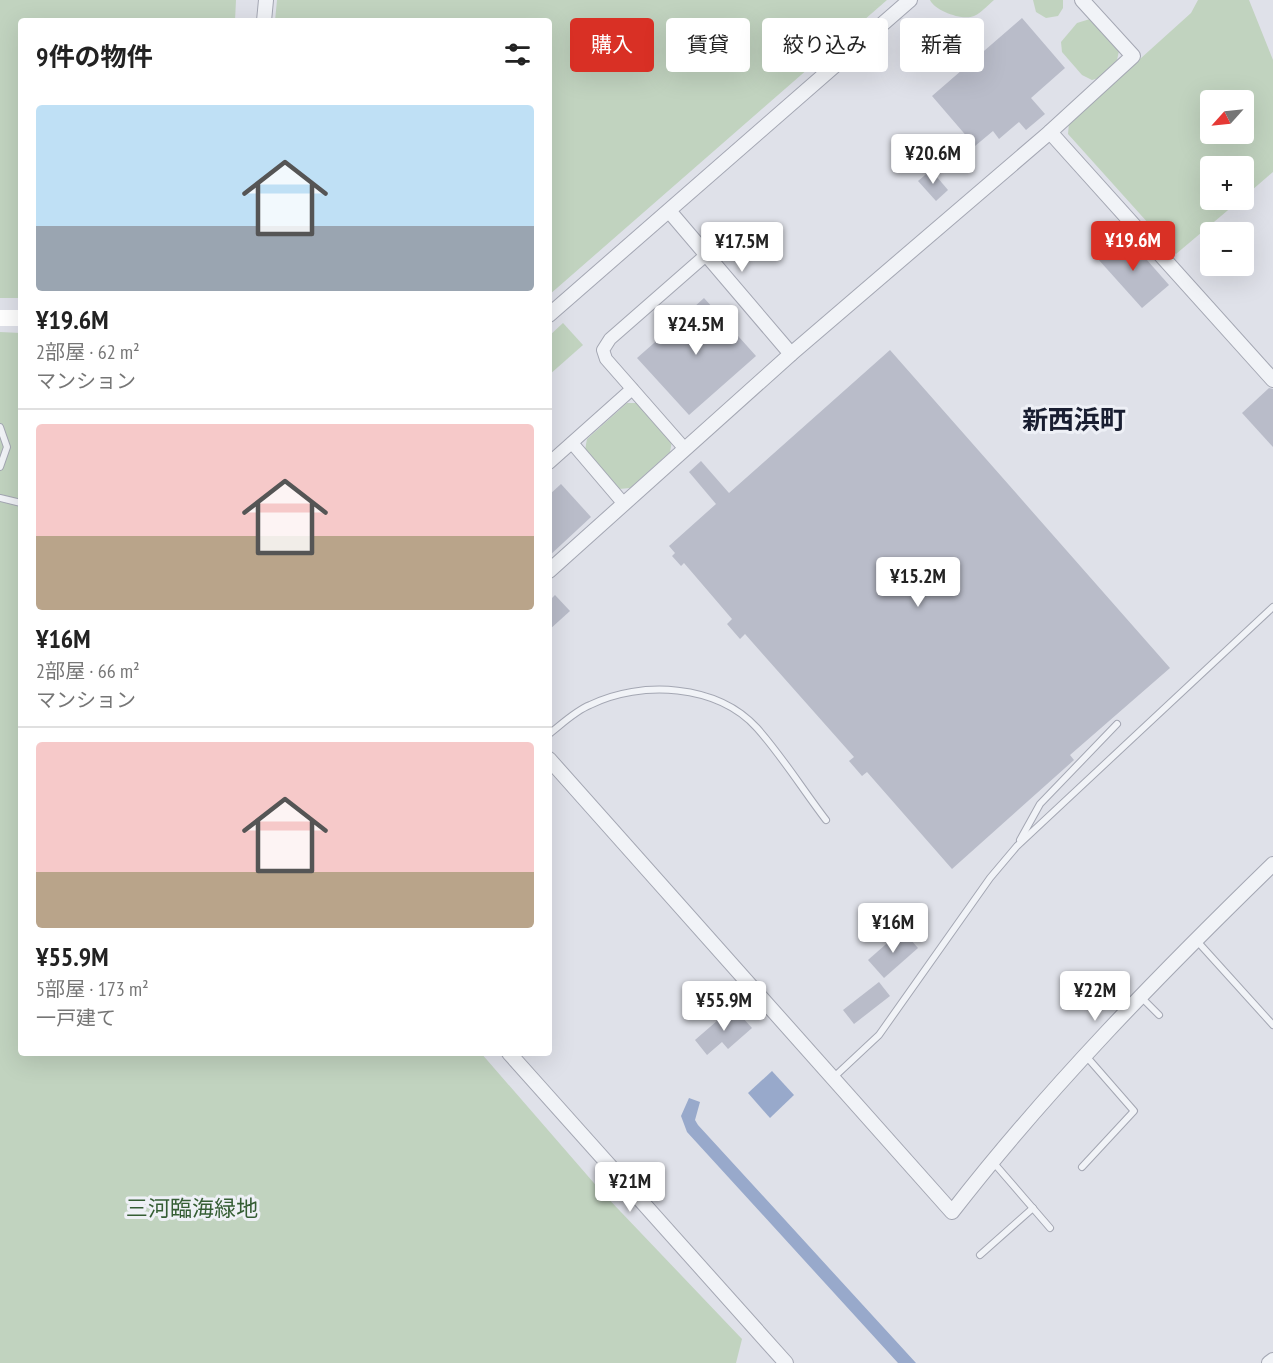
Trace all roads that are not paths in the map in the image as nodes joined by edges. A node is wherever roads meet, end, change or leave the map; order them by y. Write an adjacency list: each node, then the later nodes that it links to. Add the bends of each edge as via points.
1 (266, 0): 4 (street)
2 (910, 0): 6 (street)
3 (1082, 0): 5 (street, via 1133,56)
4 (264, 18)
5 (1050, 132): 11 (street); 12 (street)
6 (670, 212): 7 (street); 8 (street)
7 (706, 255): 11 (street); 13 (street, via 605,346 606,359)
8 (552, 312)
9 (0, 318): 10 (main road)
10 (18, 318)
11 (791, 354): 16 (street)
12 (1273, 380)
13 (632, 389): 15 (street); 16 (street)
14 (0, 427): 18 (lane, via 8,447)
15 (572, 443): 17 (street); 21 (street)
16 (685, 449): 21 (street)
17 (552, 460)
18 (0, 467)
19 (0, 498): 20 (lane)
20 (18, 502)
21 (624, 504): 22 (street)
22 (552, 568)
23 (1273, 607): 28 (lane)
24 (1118, 724): 28 (lane, via 1040,804)
25 (552, 732): 27 (lane, via 589,705 636,690 656,688 704,697 732,709 757,728)
26 (552, 762): 36 (street)
27 (826, 820)
28 (1017, 846): 36 (lane, via 879,1035)
29 (1273, 864): 30 (street)
30 (1196, 940): 31 (street); 33 (lane)
31 (1141, 997): 32 (lane); 35 (street)
32 (1159, 1015)
33 (1273, 1025)
34 (512, 1056): 42 (street)
35 (1085, 1056): 37 (street); 38 (lane, via 1134,1111)
36 (833, 1078): 37 (street, via 952,1212)
37 (992, 1161): 39 (lane)
38 (1082, 1167)
39 (1033, 1208): 40 (lane); 41 (lane)
40 (1050, 1228)
41 (980, 1255)
42 (775, 1352): 44 (street); 45 (street)
43 (1273, 1360): 46 (street)
44 (765, 1363)
45 (786, 1363)
46 (1269, 1363)

